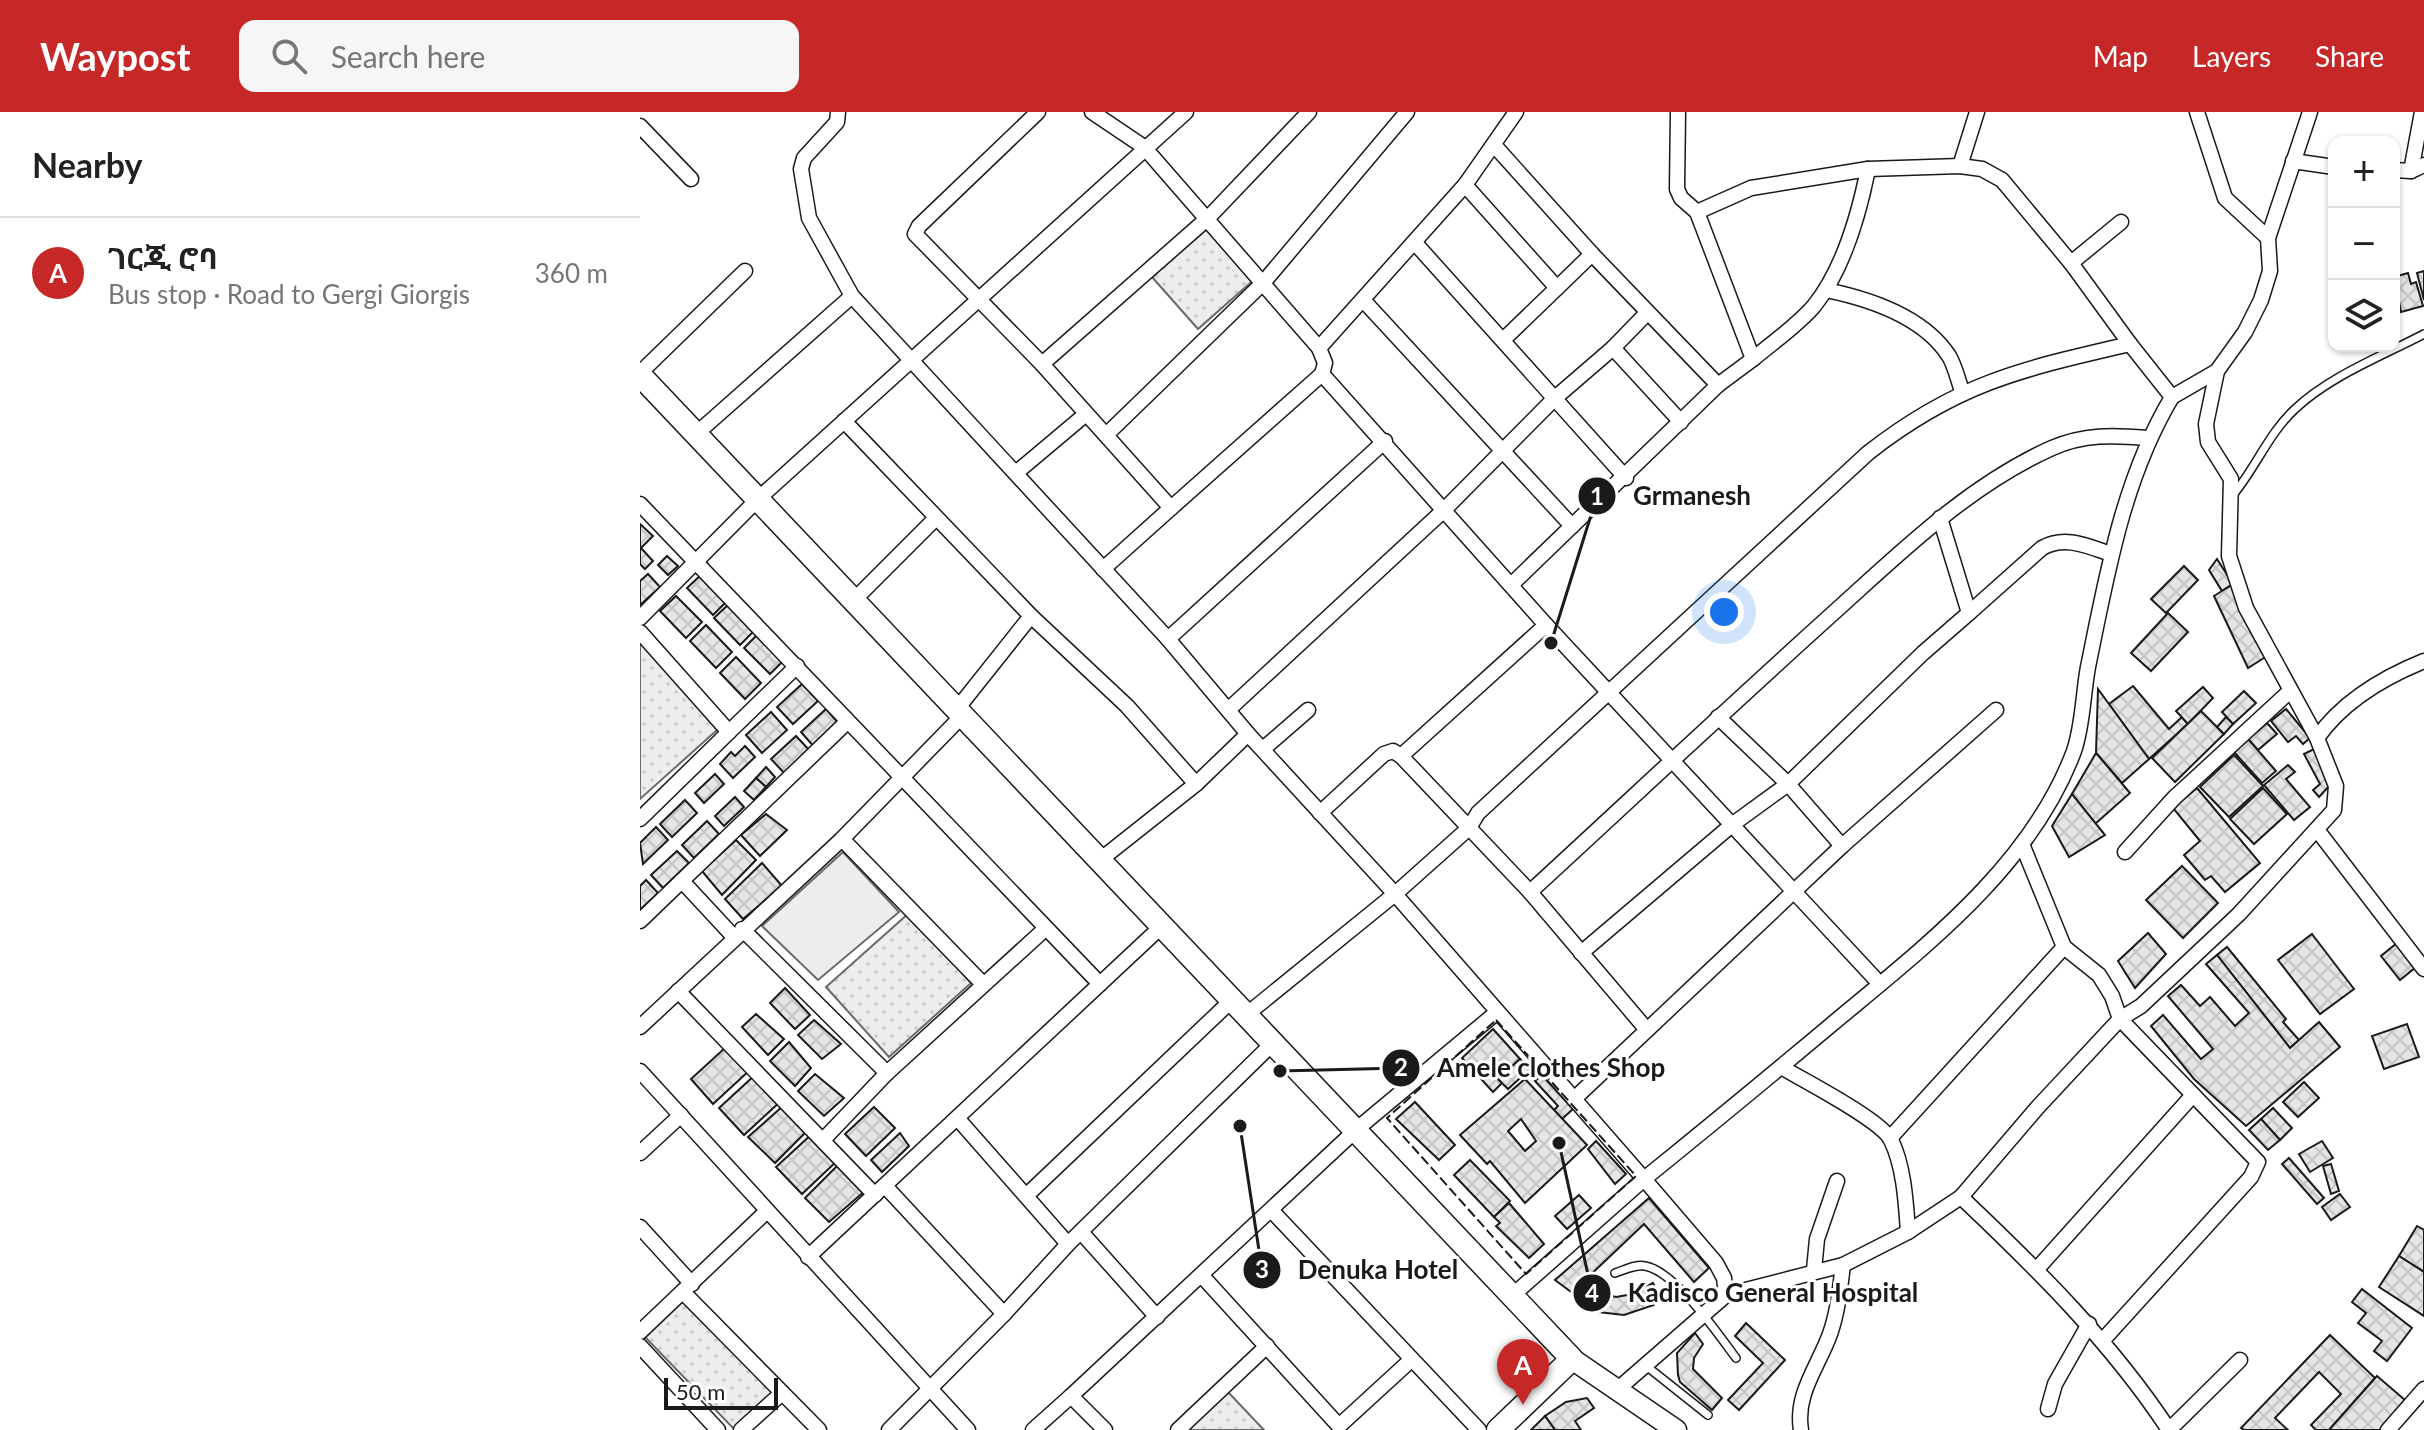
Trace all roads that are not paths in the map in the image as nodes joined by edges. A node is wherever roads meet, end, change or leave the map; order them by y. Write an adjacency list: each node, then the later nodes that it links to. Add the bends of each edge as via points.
1 (838, 112): 34 (street, via 837,122 804,158 801,169 809,218)
2 (1038, 112): 36 (street, via 915,234)
3 (1092, 112): 15 (street)
4 (1186, 112): 15 (street)
5 (1309, 112): 24 (street)
6 (1407, 112): 31 (street)
7 (1516, 112): 14 (street)
8 (1678, 112): 23 (street, via 1677,189)
9 (1977, 112): 17 (street)
10 (2197, 112): 26 (street, via 2225,198)
11 (2310, 112): 16 (street)
12 (2422, 112): 19 (street)
13 (640, 126): 21 (street)
14 (1494, 145): 22 (street); 28 (street)
15 (1144, 147): 24 (street); 36 (street)
16 (2293, 161): 18 (street); 26 (street)
17 (1960, 166): 20 (street); 29 (street, via 1982,169 2002,180)
18 (2328, 166)
19 (2417, 168)
20 (1868, 169): 23 (street, via 1751,188); 33 (street, via 1861,203)
21 (691, 179)
22 (1465, 185): 27 (street); 32 (street)
23 (1697, 212): 43 (street)
24 (1208, 218): 31 (street); 45 (street)
25 (2121, 222): 29 (street)
26 (2268, 238): 46 (street, via 2270,271 2261,300)
27 (1415, 243): 35 (street); 39 (street)
28 (1592, 254): 32 (street); 37 (street)
29 (2071, 263): 40 (street)
30 (745, 271): 47 (street)
31 (1263, 283): 41 (street); 57 (street)
32 (1557, 288): 39 (street)
33 (1826, 290): 43 (street); 50 (street, via 1903,315 1927,332 1951,358)
34 (852, 296): 44 (street); 56 (street)
35 (1363, 300): 41 (street); 60 (street)
36 (978, 301): 44 (street); 45 (street)
37 (1647, 313): 42 (street); 49 (street)
38 (2424, 334): 63 (lane, via 2341,377 2296,408)
39 (1503, 340): 52 (street)
40 (2130, 344): 50 (street, via 2025,369); 51 (street)
41 (1319, 348): 48 (street, via 1325,363)
42 (1613, 348): 52 (street); 55 (street)
43 (1753, 359): 49 (street)
44 (910, 360): 54 (street); 61 (street)
45 (1042, 364): 53 (street)
46 (2217, 371): 51 (street); 63 (street, via 2206,424 2208,442 2226,467)
47 (640, 374): 56 (main road)
48 (1322, 374): 59 (street); 66 (street)
49 (1718, 385): 55 (street)
50 (1962, 391): 85 (street, via 1909,421 1868,453)
51 (2172, 397): 58 (street)
52 (1555, 398): 60 (street); 62 (street)
53 (1086, 414): 57 (street); 61 (street)
54 (844, 421): 64 (street); 69 (street)
55 (1681, 422): 62 (street)
56 (696, 434): 64 (main road)
57 (1106, 435): 66 (street)
58 (2147, 438): 68 (street, via 2111,434 2054,447); 71 (street)
59 (1385, 441): 67 (street); 81 (street)
60 (1500, 453): 67 (street); 70 (street)
61 (1017, 472): 73 (street)
62 (1626, 478): 70 (street)
63 (2233, 495): 84 (street, via 2229,556 2246,608)
64 (758, 499): 72 (street); 75 (main road)
65 (640, 505): 72 (street)
66 (1171, 508): 73 (street)
67 (1444, 510): 74 (street); 86 (street)
68 (1940, 518): 76 (street); 90 (street)
69 (935, 519): 75 (street); 77 (street)
70 (1572, 526): 74 (street)
71 (2111, 554): 76 (street, via 2054,541); 107 (street, via 2075,748 2054,797)
72 (695, 560): 78 (street); 83 (street)
73 (1103, 569): 81 (street)
74 (1511, 585): 79 (street)
75 (854, 600): 89 (main road)
76 (1969, 613): 100 (street)
77 (1031, 616): 89 (street); 99 (street, via 1127,706)
78 (640, 618)
79 (1546, 625): 85 (street); 96 (street)
80 (640, 632): 92 (street)
81 (1168, 639): 86 (street)
82 (2424, 661): 94 (street, via 2370,688 2337,713)
83 (797, 666): 91 (street); 92 (street)
84 (2289, 692): 94 (street); 109 (street, via 2174,798)
85 (1610, 694): 97 (street); 104 (street, via 1478,813)
86 (1228, 710): 93 (street)
87 (1308, 710): 95 (street)
88 (1996, 710): 108 (street)
89 (960, 712): 98 (street); 110 (main road)
90 (1718, 717): 97 (street); 100 (street)
91 (847, 722): 98 (street); 111 (street)
92 (729, 732): 102 (street)
93 (1248, 734): 95 (street); 99 (street)
94 (2317, 738): 105 (street, via 2338,797)
95 (1263, 749): 101 (street)
96 (1401, 756): 101 (street, via 1393,751 1384,754); 104 (street)
97 (1672, 761): 103 (street); 112 (street)
98 (904, 779): 106 (street); 117 (street)
99 (1196, 784): 110 (street)
100 (1788, 784): 103 (street); 108 (street)
101 (1320, 813): 114 (street)
102 (640, 819)
103 (1733, 824): 113 (street); 120 (street)
104 (1469, 828): 112 (street); 114 (street)
105 (2318, 831): 121 (street); 128 (street, via 2239,914 2141,1006)
106 (842, 839): 118 (street); 122 (street)
107 (2022, 844): 119 (street); 124 (street, via 2002,870)
108 (1842, 846): 113 (street)
109 (2125, 852)
110 (1100, 860): 116 (main road)
111 (682, 881): 115 (street); 118 (street)
112 (1530, 892): 120 (street)
113 (1793, 893): 124 (street); 130 (street)
114 (1395, 894): 126 (street); 127 (street)
115 (640, 921)
116 (1163, 925): 123 (street); 126 (main road)
117 (1045, 929): 122 (street); 123 (street)
118 (738, 933): 125 (street); 134 (street)
119 (2064, 947): 128 (street, via 2099,975); 140 (street)
120 (1581, 953): 130 (street)
121 (2424, 969)
122 (982, 983): 134 (street)
123 (1100, 984): 138 (street)
124 (1880, 984): 132 (street)
125 (678, 991): 129 (street); 141 (street)
126 (1239, 1007): 131 (main road); 146 (street)
127 (1496, 1013): 136 (street); 139 (street)
128 (2120, 1019): 135 (street); 147 (street)
129 (640, 1027)
130 (1647, 1030): 136 (street)
131 (1273, 1043): 139 (main road); 151 (street)
132 (1781, 1067): 140 (street, via 1836,1098); 143 (street)
133 (640, 1071): 137 (street)
134 (887, 1073): 141 (street)
135 (2193, 1095): 156 (street); 168 (street, via 2258,1162 2251,1177)
136 (1574, 1099): 143 (street)
137 (681, 1115): 142 (street); 148 (street)
138 (958, 1119): 145 (street); 146 (street)
139 (1357, 1129): 149 (street); 161 (main road)
140 (1890, 1138): 152 (street, via 1906,1197)
141 (824, 1139): 145 (street)
142 (640, 1153)
143 (1644, 1179): 161 (street); 162 (street, via 1716,1263)
144 (1837, 1181): 157 (street, via 1817,1239)
145 (880, 1191): 154 (street); 164 (street)
146 (1028, 1194): 153 (street)
147 (1961, 1197): 152 (street); 156 (street)
148 (767, 1211): 154 (street); 160 (street)
149 (1272, 1211): 159 (street); 173 (street)
150 (640, 1227): 160 (street)
151 (1081, 1232): 153 (street); 165 (street)
152 (1908, 1232): 155 (street)
153 (1068, 1244): 164 (street)
154 (808, 1257): 178 (street)
155 (1843, 1265): 157 (street); 195 (street, via 1830,1334 1803,1392)
156 (2037, 1269): 166 (street)
157 (1814, 1270): 162 (street)
158 (1615, 1273): 163 (lane, via 1633,1266 1660,1272)
159 (1203, 1277): 165 (street); 170 (street)
160 (688, 1288): 167 (street); 179 (street)
161 (1513, 1295): 172 (main road)
162 (1726, 1295): 163 (street)
163 (1702, 1313): 171 (lane); 175 (street)
164 (1004, 1314): 178 (street)
165 (1157, 1317): 180 (street)
166 (2089, 1324): 168 (street); 181 (street, via 2055,1384)
167 (640, 1332)
168 (2103, 1340): 196 (street)
169 (640, 1346): 184 (street)
170 (1267, 1346): 183 (street); 191 (street)
171 (1736, 1358)
172 (1572, 1359): 176 (main road); 193 (main road)
173 (1411, 1360): 183 (street); 192 (street)
174 (2240, 1360): 196 (street)
175 (1643, 1364): 176 (street); 182 (lane)
176 (1618, 1389): 194 (main road)
177 (2424, 1389): 197 (street)
178 (929, 1390): 187 (street); 188 (street)
179 (782, 1393): 185 (street); 186 (street)
180 (1071, 1396): 189 (street); 190 (street)
181 (2048, 1409)
182 (1708, 1415)
183 (1337, 1428)
184 (718, 1430)
185 (741, 1430)
186 (819, 1430)
187 (889, 1430)
188 (968, 1430)
189 (1033, 1430)
190 (1105, 1430)
191 (1178, 1430)
192 (1479, 1430)
193 (1498, 1430)
194 (1676, 1430)
195 (1801, 1430)
196 (2169, 1430)
197 (2388, 1430)

